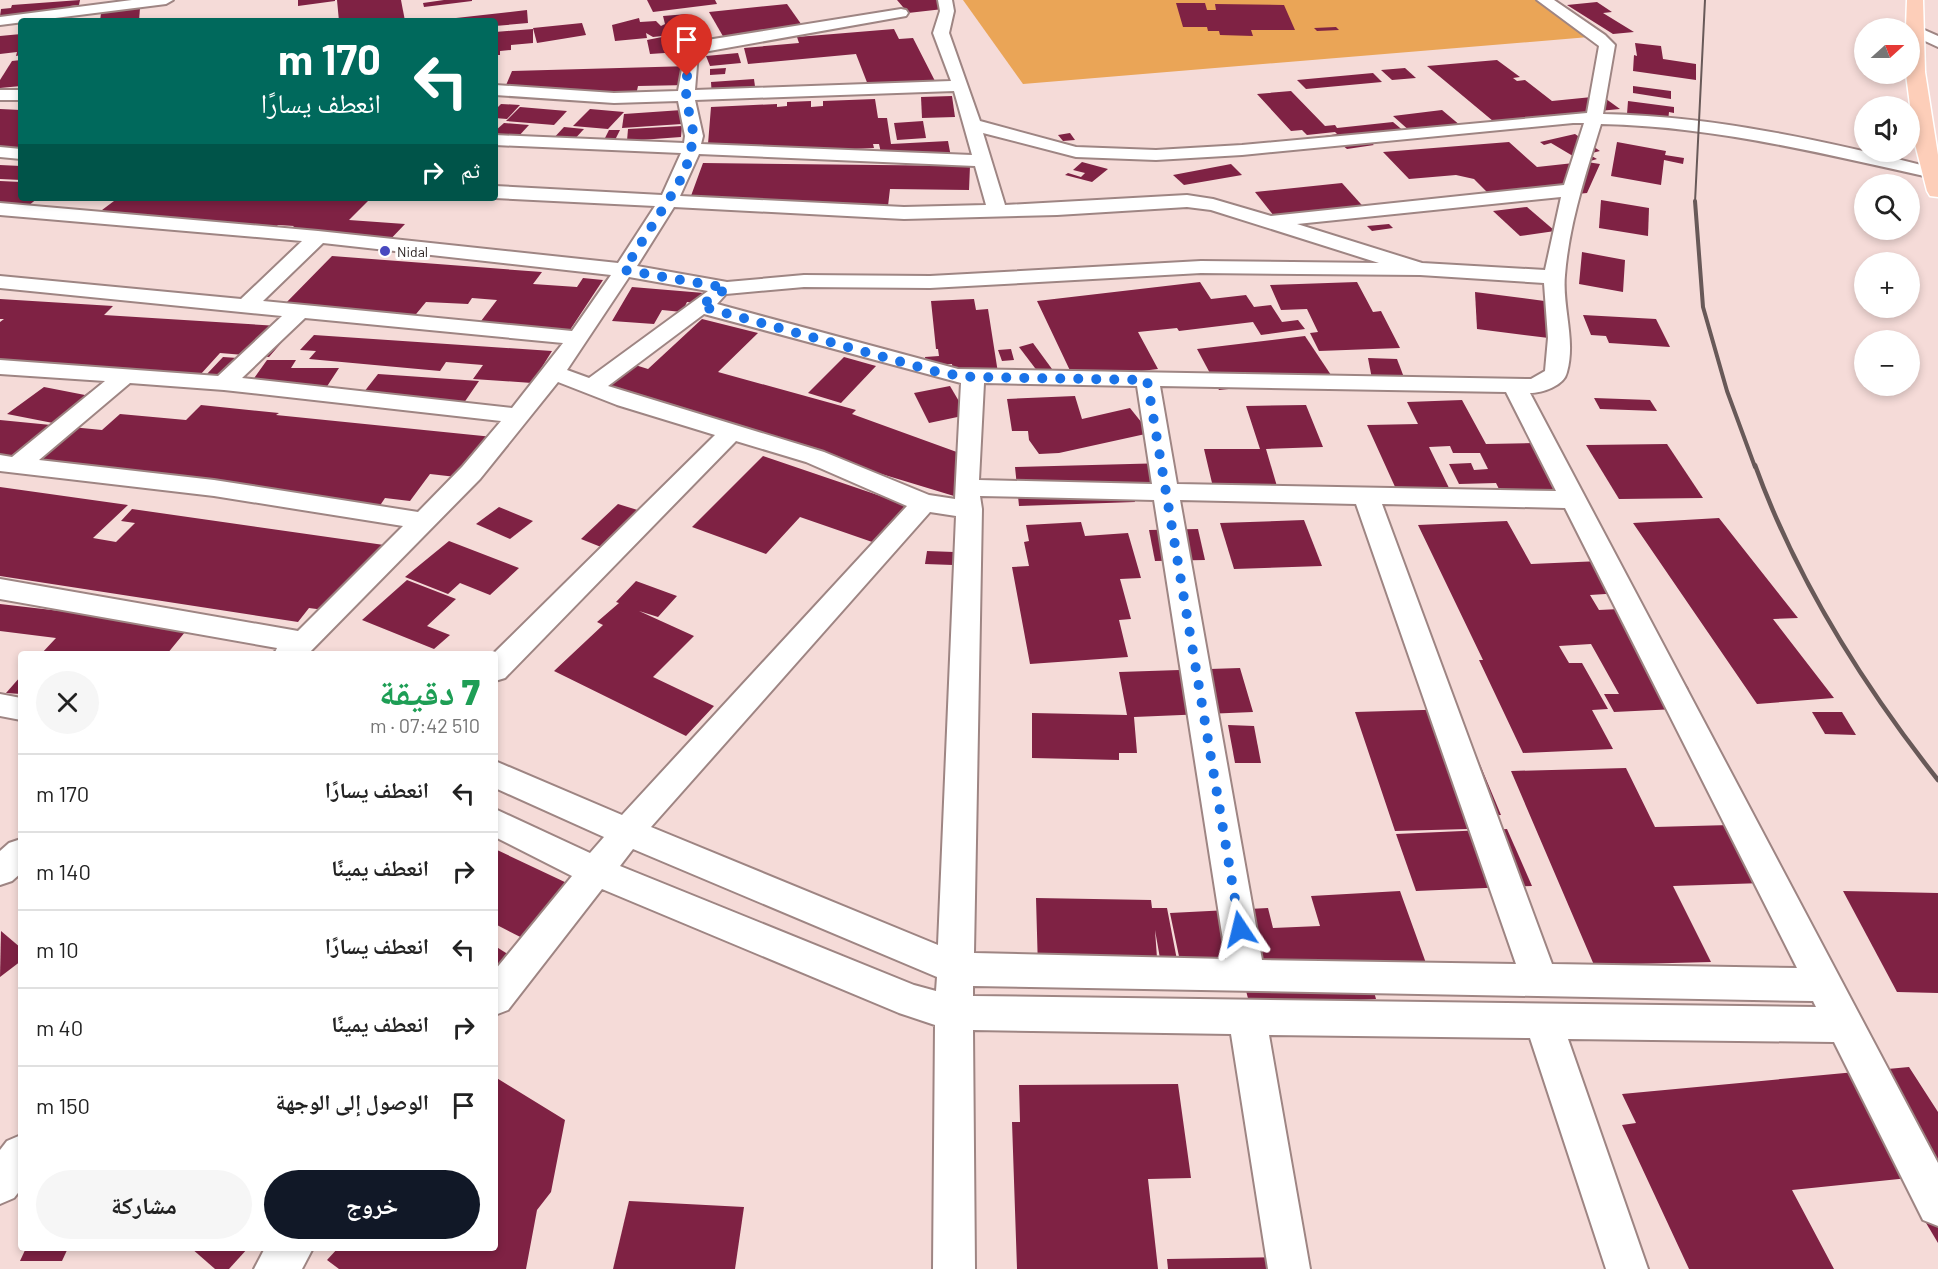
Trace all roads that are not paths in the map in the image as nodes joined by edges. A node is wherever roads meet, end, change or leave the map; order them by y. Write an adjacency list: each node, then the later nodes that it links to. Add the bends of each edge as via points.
1 (880, 0): 19 (street, via 905,16 694,48 688,55)
2 (945, 0): 11 (street, via 947,11)
3 (1544, 0): 20 (street, via 1607,45)
4 (1915, 0): 8 (main road)
5 (162, 1): 6 (street); 7 (street)
6 (85, 5): 9 (street)
7 (157, 18)
8 (1914, 18)
9 (0, 21)
10 (926, 26): 11 (street)
11 (941, 33): 15 (street)
12 (1920, 33): 13 (street)
13 (1938, 42)
14 (1918, 84): 27 (main road, via 1921,124)
15 (961, 86): 19 (street); 21 (street)
16 (498, 90): 19 (street)
17 (0, 95): 18 (street)
18 (18, 95)
19 (686, 98): 23 (street, via 694,136)
20 (1594, 118): 21 (street, via 1156,155 1076,152); 27 (street, via 1699,127 1817,148); 28 (street)
21 (974, 125): 26 (street)
22 (498, 140): 23 (street)
23 (691, 148): 26 (street); 31 (street, via 682,177)
24 (0, 152): 25 (street)
25 (18, 154)
26 (984, 162): 33 (street)
27 (1936, 182)
28 (1571, 190): 35 (street); 39 (street)
29 (498, 192): 31 (street)
30 (89, 201): 34 (street)
31 (666, 202): 33 (street, via 904,213); 38 (street)
32 (0, 209): 34 (street)
33 (997, 210): 35 (street, via 1187,201)
34 (70, 215): 36 (street)
35 (1268, 221): 37 (street)
36 (318, 237): 38 (street); 42 (street)
37 (1420, 269): 39 (street); 41 (street, via 1201,267 930,282 804,280)
38 (624, 270): 41 (street); 45 (street)
39 (1554, 277): 52 (street, via 1559,338 1556,373 1534,387)
40 (0, 282): 42 (street)
41 (727, 288): 43 (street)
42 (246, 306): 44 (street)
43 (700, 306): 49 (street, via 941,373); 53 (street)
44 (300, 311): 45 (street); 51 (street)
45 (576, 338): 47 (street)
46 (0, 367): 48 (street)
47 (554, 373): 53 (street); 54 (street)
48 (125, 376): 51 (street); 56 (street)
49 (973, 377): 50 (street); 59 (street)
50 (1147, 380): 52 (street); 57 (street)
51 (224, 384): 54 (street)
52 (1515, 387): 60 (street)
53 (590, 388): 55 (street)
54 (516, 416): 62 (street, via 471,473)
55 (732, 432): 61 (street, via 815,457); 65 (street)
56 (9, 464): 62 (street, via 214,488)
57 (1165, 490): 58 (street); 59 (street); 73 (street)
58 (1365, 494): 60 (street); 74 (street)
59 (968, 499): 61 (street); 72 (street)
60 (1574, 500): 75 (street)
61 (924, 503): 70 (street)
62 (423, 521): 64 (street)
63 (0, 589): 64 (street)
64 (296, 648)
65 (498, 667)
66 (0, 705): 67 (street)
67 (18, 708)
68 (498, 775): 70 (street)
69 (498, 823): 71 (street)
70 (627, 832): 71 (street); 72 (street)
71 (597, 872): 76 (street); 77 (street, via 912,1001)
72 (955, 968): 73 (street); 77 (street)
73 (1247, 975): 74 (street)
74 (1540, 980): 75 (street)
75 (1825, 985): 80 (street)
76 (498, 994)
77 (954, 1013): 78 (street); 84 (street)
78 (1247, 1017): 79 (street); 85 (street)
79 (1543, 1021): 80 (street); 86 (street)
80 (1846, 1025): 81 (street)
81 (1938, 1205)
82 (290, 1251): 83 (street)
83 (275, 1269)
84 (954, 1269)
85 (1289, 1269)
86 (1627, 1269)

